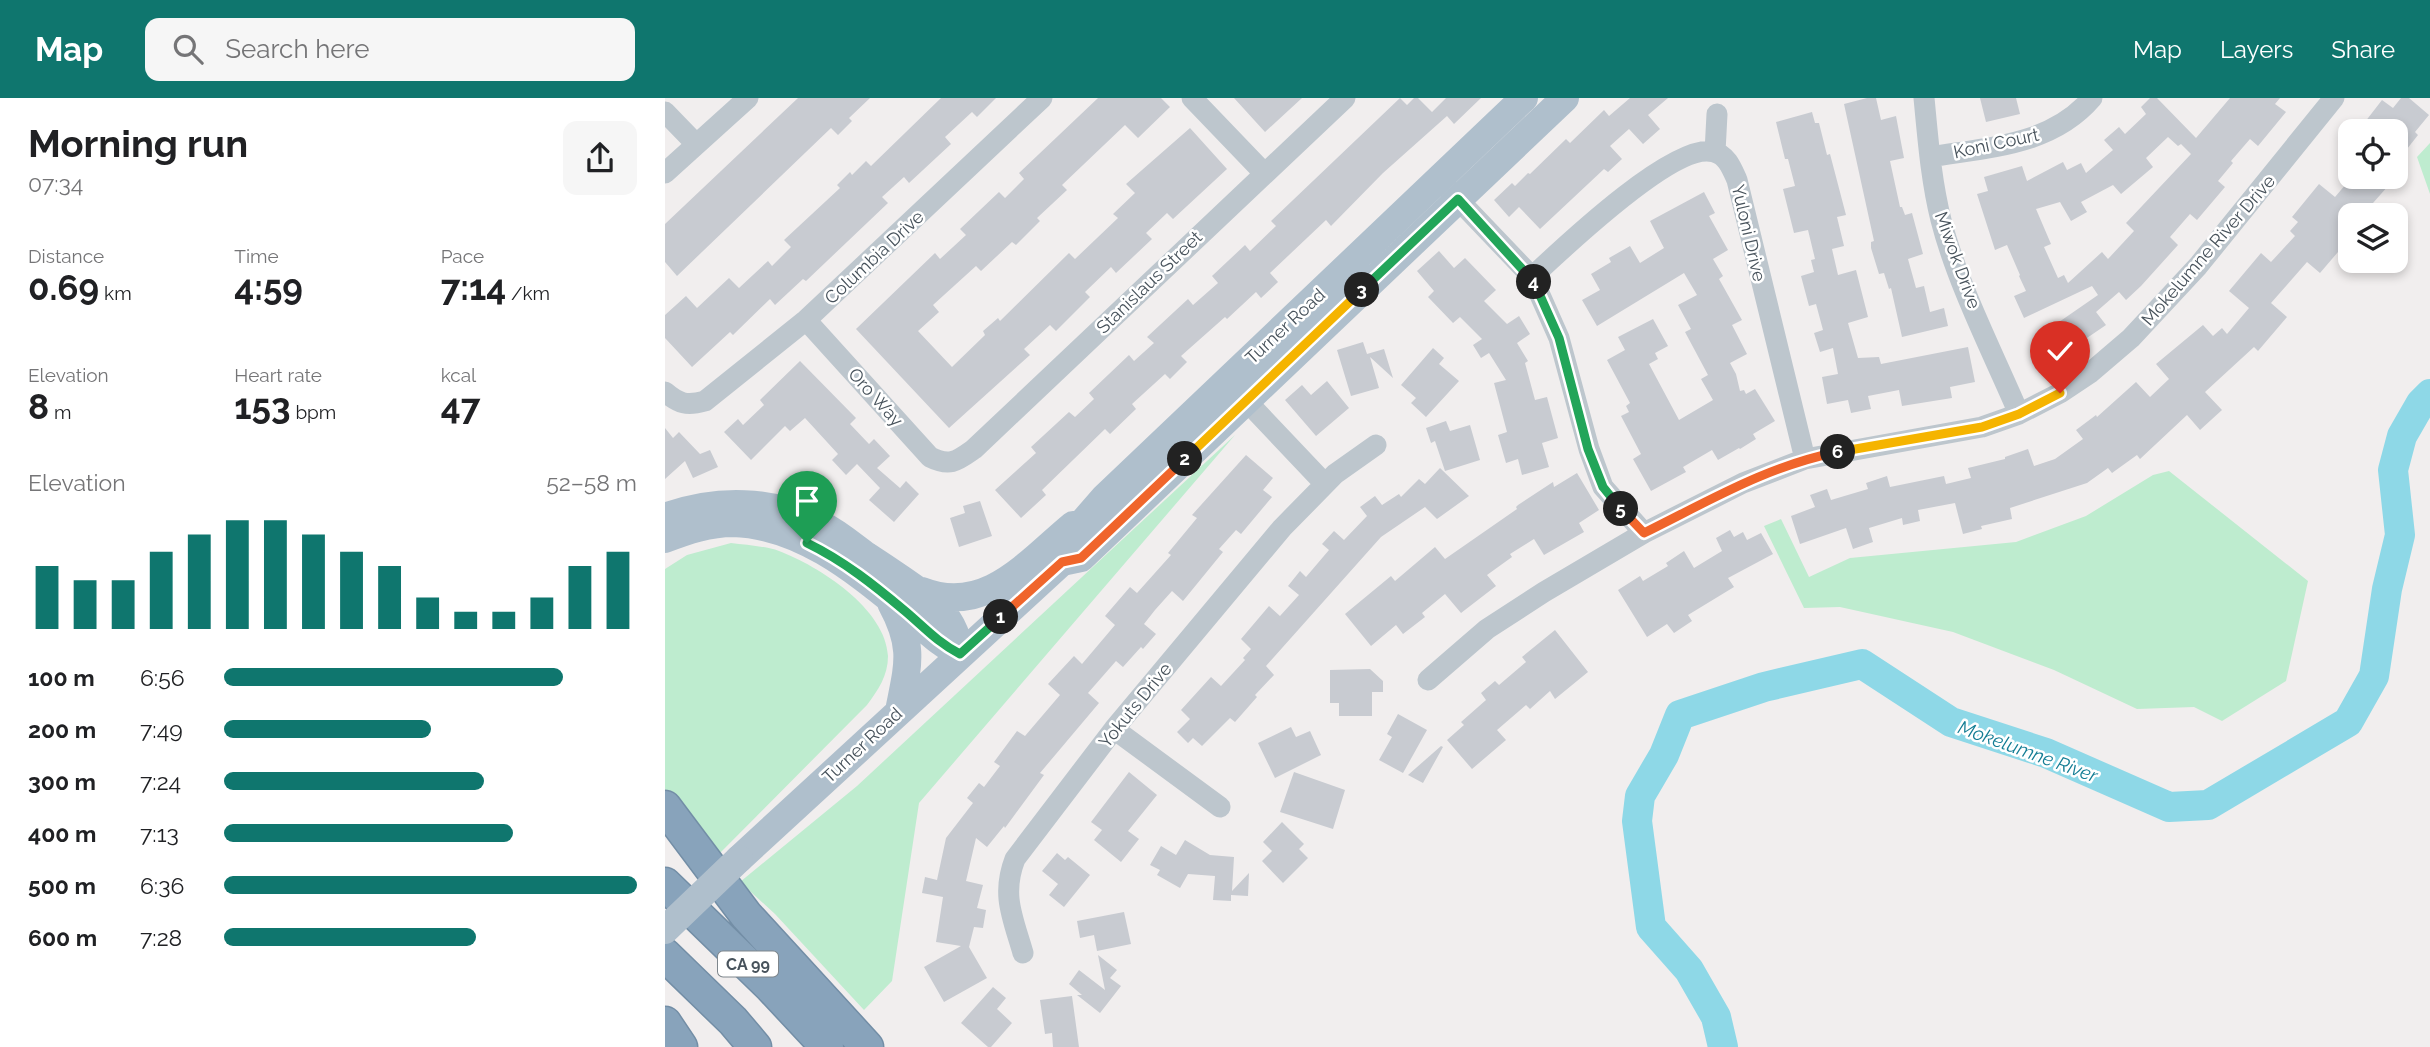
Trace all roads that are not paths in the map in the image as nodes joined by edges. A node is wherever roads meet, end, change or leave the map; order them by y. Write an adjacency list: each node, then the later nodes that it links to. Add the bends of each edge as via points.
1 (748, 98): 12 (street)
2 (1042, 98): 19 (street, Columbia Drive)
3 (1192, 98): 16 (street)
4 (1345, 98): 16 (street, Stanislaus Street)
5 (1565, 98): 9 (main road, Turner Road)
6 (1924, 98): 14 (street, Miwok Drive)
7 (2092, 98): 14 (street, Koni Court, via 2056,129 2023,141)
8 (2334, 98): 22 (street, Mokelumne River Drive, via 2198,266 2131,338 2090,373)
9 (1531, 104): 17 (main road, Turner Road)
10 (665, 112): 12 (street)
11 (1717, 114): 13 (street)
12 (696, 144): 15 (street)
13 (1714, 152): 18 (street, via 1685,157 1664,168 1589,224); 24 (street, Yuloni Drive, via 1729,163 1737,180)
14 (1930, 157): 22 (street, Miwok Drive, via 1954,260)
15 (665, 173)
16 (1264, 173): 25 (street, Stanislaus Street, via 974,449)
17 (1449, 190): 18 (street); 20 (main road, Turner Road)
18 (1532, 277): 29 (street, via 1559,338 1588,449 1603,487)
19 (806, 320): 21 (street, Columbia Drive, via 705,401 690,405); 25 (street, Oro Way, via 930,457)
20 (1236, 390): 26 (street); 27 (main road, Turner Road); 31 (main road, Turner Road, via 1081,558)
21 (665, 392)
22 (2019, 414): 24 (street, Mokelumne River Drive, via 1982,427)
23 (1375, 445): 26 (street, Yokuts Drive)
24 (1805, 459): 29 (street, Mokelumne River Drive, via 1743,483)
25 (951, 462)
26 (1325, 484): 37 (street, Yokuts Drive, via 1282,528)
27 (1104, 498): 31 (main road, Turner Road, via 1063,545); 32 (main road, via 1011,576 981,594 948,598)
28 (665, 517): 32 (main road, via 724,503 786,511 822,525)
29 (1644, 533): 35 (street, Mokelumne River Drive, via 1487,629)
30 (665, 539): 33 (main road, via 732,523 772,528 835,557)
31 (1062, 562): 34 (main road, Turner Road)
32 (916, 589): 34 (main road, via 948,618 958,634)
33 (888, 598): 34 (main road, via 941,644); 36 (main road, via 907,641 909,660)
34 (960, 654): 36 (main road, Turner Road)
35 (1428, 680)
36 (899, 711): 41 (main road, Turner Road, bridge)
37 (1114, 729): 39 (street); 42 (street, Yokuts Drive, via 1015,859 1008,878 1008,898)
38 (665, 807): 50 (highway, via 746,915)
39 (1220, 807)
40 (665, 884): 49 (highway, CA 99)
41 (665, 930)
42 (1023, 953)
43 (665, 955): 48 (highway, CA 99)
44 (665, 978): 47 (highway)
45 (665, 1023): 46 (highway)
46 (681, 1047)
47 (740, 1047)
48 (755, 1047)
49 (827, 1047)
50 (867, 1047)

